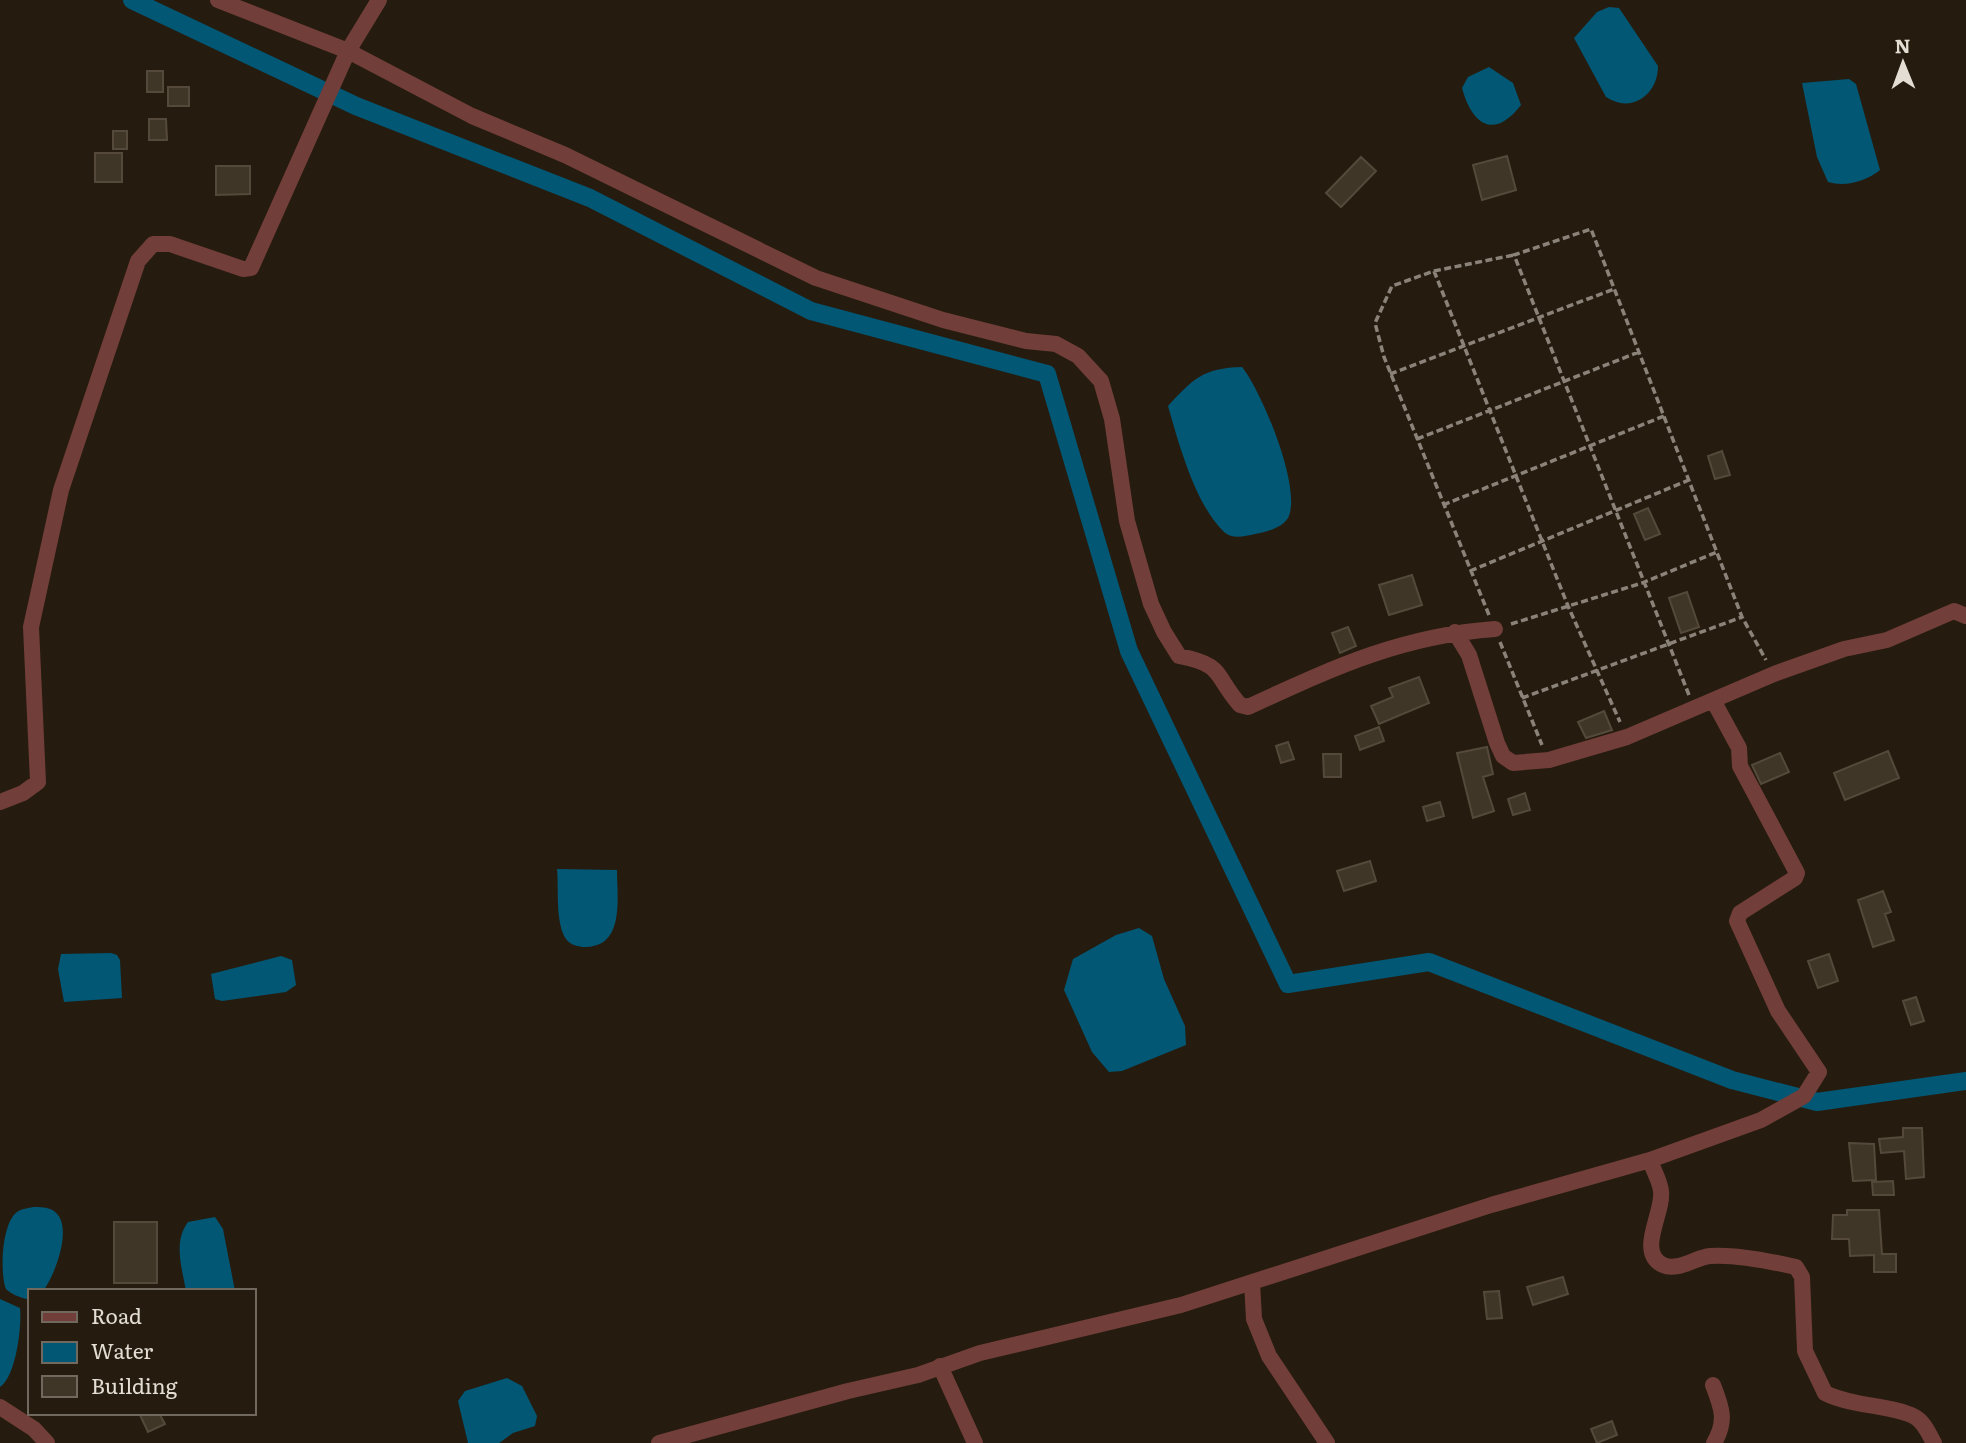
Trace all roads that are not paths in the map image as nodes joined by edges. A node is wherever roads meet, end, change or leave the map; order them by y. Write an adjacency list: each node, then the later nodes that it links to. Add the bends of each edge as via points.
1 (218, 0): 3 (street)
2 (379, 0): 3 (street)
3 (345, 59): 6 (street, via 565,155 816,278 943,320 1056,344 1078,356 1101,381 1114,428 1126,521 1164,632 1179,656 1215,668 1240,705 1248,707 1390,646); 8 (street, via 251,268 170,244 153,244 138,261 61,490 32,627 38,782)
4 (1966, 616): 7 (street, via 1955,611 1887,640 1844,649 1774,674)
5 (1495, 629): 6 (street)
6 (1455, 632): 7 (street, via 1469,655 1503,755 1513,763 1549,760 1627,737)
7 (1714, 702): 9 (street, via 1739,748 1740,766 1797,873 1740,913 1737,920 1778,1011 1819,1072 1804,1096 1761,1120)
8 (0, 802)
9 (1650, 1160): 10 (street, via 1491,1205); 19 (street, via 1661,1188 1661,1206 1650,1242 1661,1265 1671,1268 1709,1256 1796,1267 1802,1277 1805,1351 1825,1393 1845,1403 1915,1417)
10 (1252, 1282): 11 (street, via 1181,1305); 17 (street, via 1254,1319 1269,1356)
11 (940, 1366): 15 (street); 16 (street)
12 (1713, 1385): 18 (street, via 1723,1410 1723,1429)
13 (0, 1408): 14 (street)
14 (47, 1443)
15 (659, 1443)
16 (975, 1443)
17 (1326, 1443)
18 (1714, 1443)
19 (1934, 1443)

